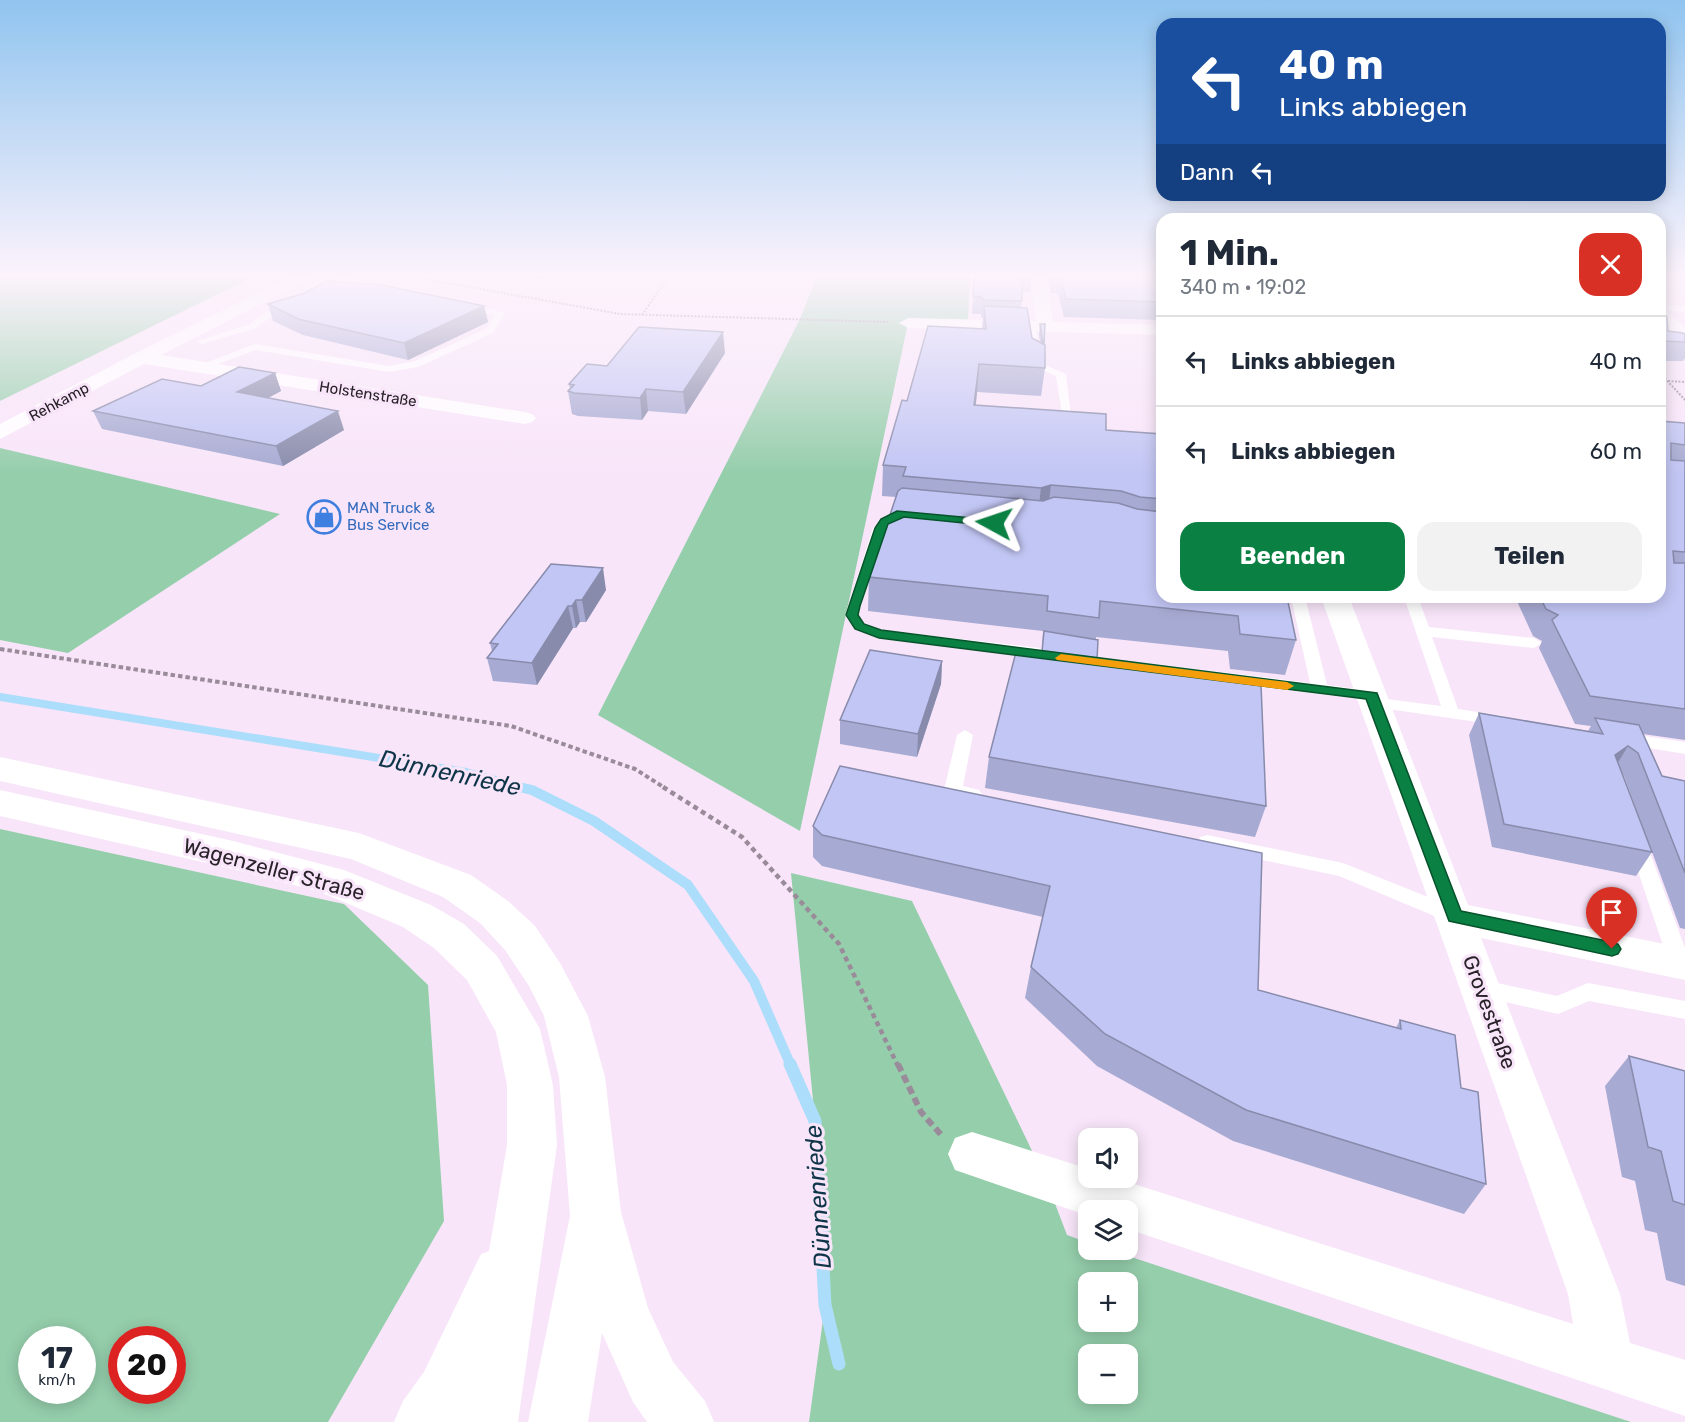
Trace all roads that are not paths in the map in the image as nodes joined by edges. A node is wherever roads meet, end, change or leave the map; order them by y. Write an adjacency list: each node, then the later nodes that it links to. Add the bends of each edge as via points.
1 (175, 340): 8 (street, Rehkamp)
2 (235, 340): 7 (lane)
3 (470, 340): 7 (lane, via 418,364 389,369)
4 (1037, 340): 10 (lane, via 1036,365 1061,374)
5 (1666, 343): 6 (street)
6 (1685, 344)
7 (249, 348): 9 (lane)
8 (141, 357): 9 (street, Holstenstraße); 12 (street, Rehkamp)
9 (200, 367): 11 (street, Holstenstraße)
10 (1067, 414)
11 (525, 418)
12 (0, 433)
13 (926, 516): 19 (lane, via 897,514 880,528 852,615 860,626 879,634)
14 (1299, 603): 21 (lane)
15 (1337, 603): 22 (street, Grovestraße)
16 (1413, 603): 17 (lane)
17 (1423, 631): 18 (lane); 23 (lane)
18 (1534, 643)
19 (1058, 657)
20 (1122, 665): 21 (lane)
21 (1320, 691): 22 (lane)
22 (1373, 699): 23 (lane); 33 (street, Grovestraße)
23 (1451, 713): 24 (lane)
24 (1510, 722)
25 (965, 735): 29 (lane, via 952,790)
26 (1603, 736): 27 (lane)
27 (1685, 748)
28 (0, 769): 38 (main road, via 359,847 457,886 494,912 520,938 566,1016 582,1077)
29 (987, 797)
30 (0, 803): 39 (main road, Wagenzeller Straße, via 330,880 417,916 450,936 482,968 518,1029 530,1085 532,1145)
31 (1629, 820): 34 (lane)
32 (1185, 837): 33 (lane, via 1343,870)
33 (1455, 917): 34 (street); 35 (street, Grovestraße)
34 (1682, 963)
35 (1482, 989): 36 (lane, via 1558,1005 1588,992); 40 (street, Grovestraße, via 1594,1294)
36 (1685, 1010)
37 (972, 1154): 40 (street)
38 (595, 1212): 44 (main road); 45 (main road, via 622,1314 653,1382)
39 (522, 1219): 42 (main road, via 445,1393); 43 (main road)
40 (1607, 1362): 41 (street)
41 (1685, 1388)
42 (424, 1422)
43 (488, 1422)
44 (558, 1422)
45 (684, 1422)

